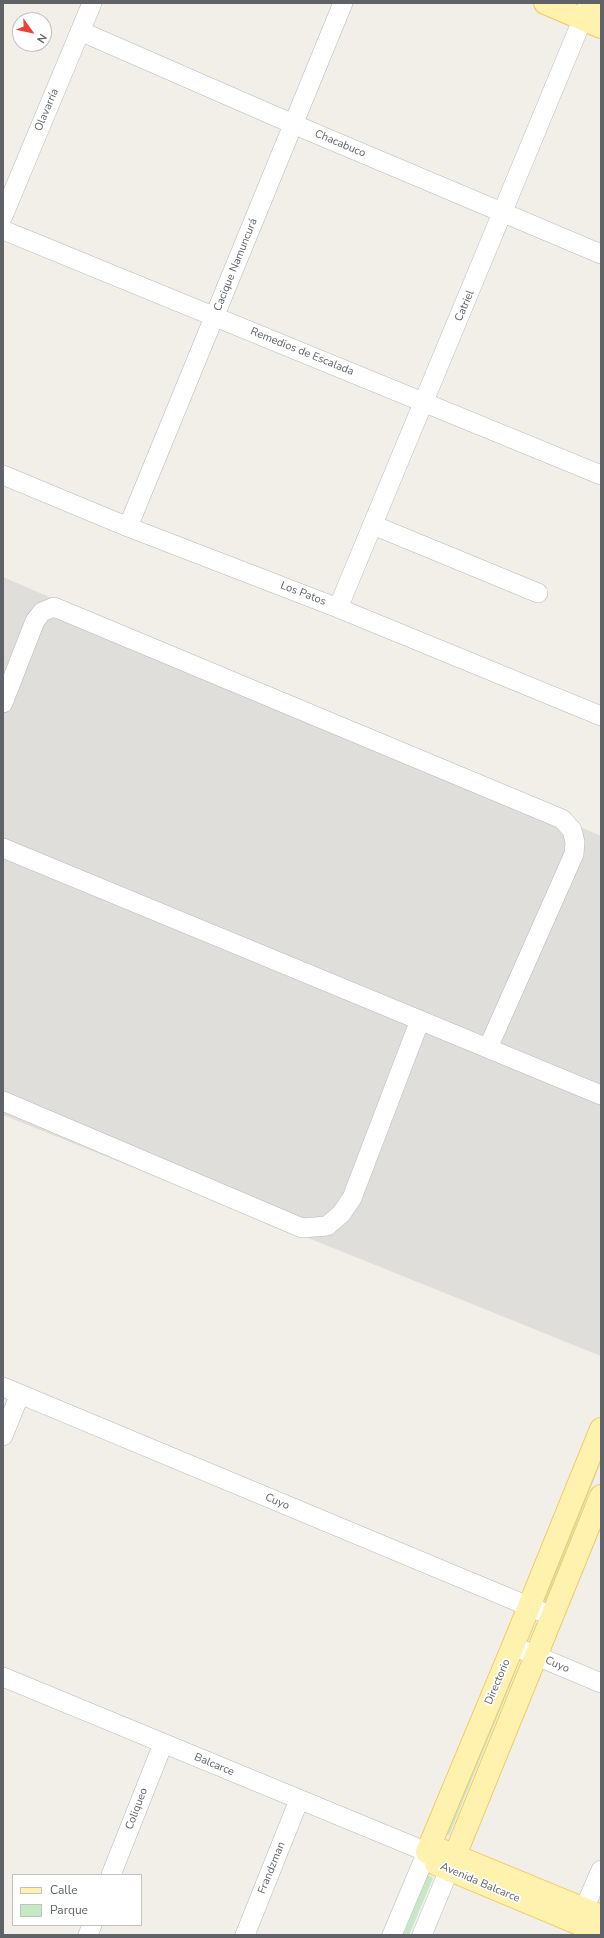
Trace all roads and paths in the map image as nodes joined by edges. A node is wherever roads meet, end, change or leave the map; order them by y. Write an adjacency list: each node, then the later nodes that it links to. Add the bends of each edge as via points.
1 (92, 3): 6 (street, Olavarría)
2 (343, 3): 7 (street, Cacique Namuncurá)
3 (546, 3): 5 (main road)
4 (601, 7): 5 (main road)
5 (591, 13): 8 (street, Catriel)
6 (80, 31): 7 (street, Chacabuco); 9 (street, Olavarría)
7 (293, 124): 8 (street, Chacabuco); 12 (street, Cacique Namuncurá)
8 (504, 213): 11 (street, Chacabuco); 13 (street, Catriel)
9 (3, 216)
10 (3, 230): 12 (street, Remedios de Escalada)
11 (601, 254)
12 (215, 316): 13 (street, Remedios de Escalada); 17 (street, Cacique Namuncurá)
13 (424, 402): 15 (street, Remedios de Escalada); 16 (street, Catriel)
14 (3, 475): 17 (street, Los Patos)
15 (601, 475)
16 (373, 525): 18 (street); 19 (street, Catriel)
17 (128, 527): 19 (street, Los Patos)
18 (538, 593)
19 (338, 608): 21 (street, Los Patos)
20 (3, 703): 24 (street, via 35,621 42,612 54,607 562,819 572,830 574,854)
21 (601, 715)
22 (3, 848): 23 (street)
23 (420, 1020): 24 (street); 26 (street, via 352,1198 341,1214 327,1226 302,1228)
24 (488, 1048): 25 (street)
25 (601, 1094)
26 (3, 1101)
27 (3, 1387): 28 (street, Cuyo)
28 (20, 1394): 29 (street); 32 (street, Cuyo)
29 (3, 1436)
30 (599, 1438): 32 (main road, Directorio)
31 (601, 1496): 33 (main road)
32 (528, 1607): 33 (street, Cuyo); 34 (main road, Directorio)
33 (552, 1616): 35 (main road)
34 (513, 1646): 35 (street, Cuyo); 40 (main road, Directorio)
35 (535, 1655): 37 (street, Cuyo); 41 (main road)
36 (3, 1676): 38 (street, Balcarce)
37 (601, 1683)
38 (163, 1744): 39 (street, Balcarce); 43 (street, Coliqueo)
39 (299, 1800): 40 (street, Balcarce); 46 (street, Frandzman)
40 (427, 1852): 41 (main road, Avenida Balcarce, via 436,1865); 47 (street, Directorio)
41 (452, 1862): 44 (main road, Avenida Balcarce); 45 (main road, Avenida Balcarce); 48 (street)
42 (601, 1870): 44 (street)
43 (111, 1874)
44 (593, 1913)
45 (601, 1933)
46 (245, 1935)
47 (392, 1935)
48 (422, 1935)

